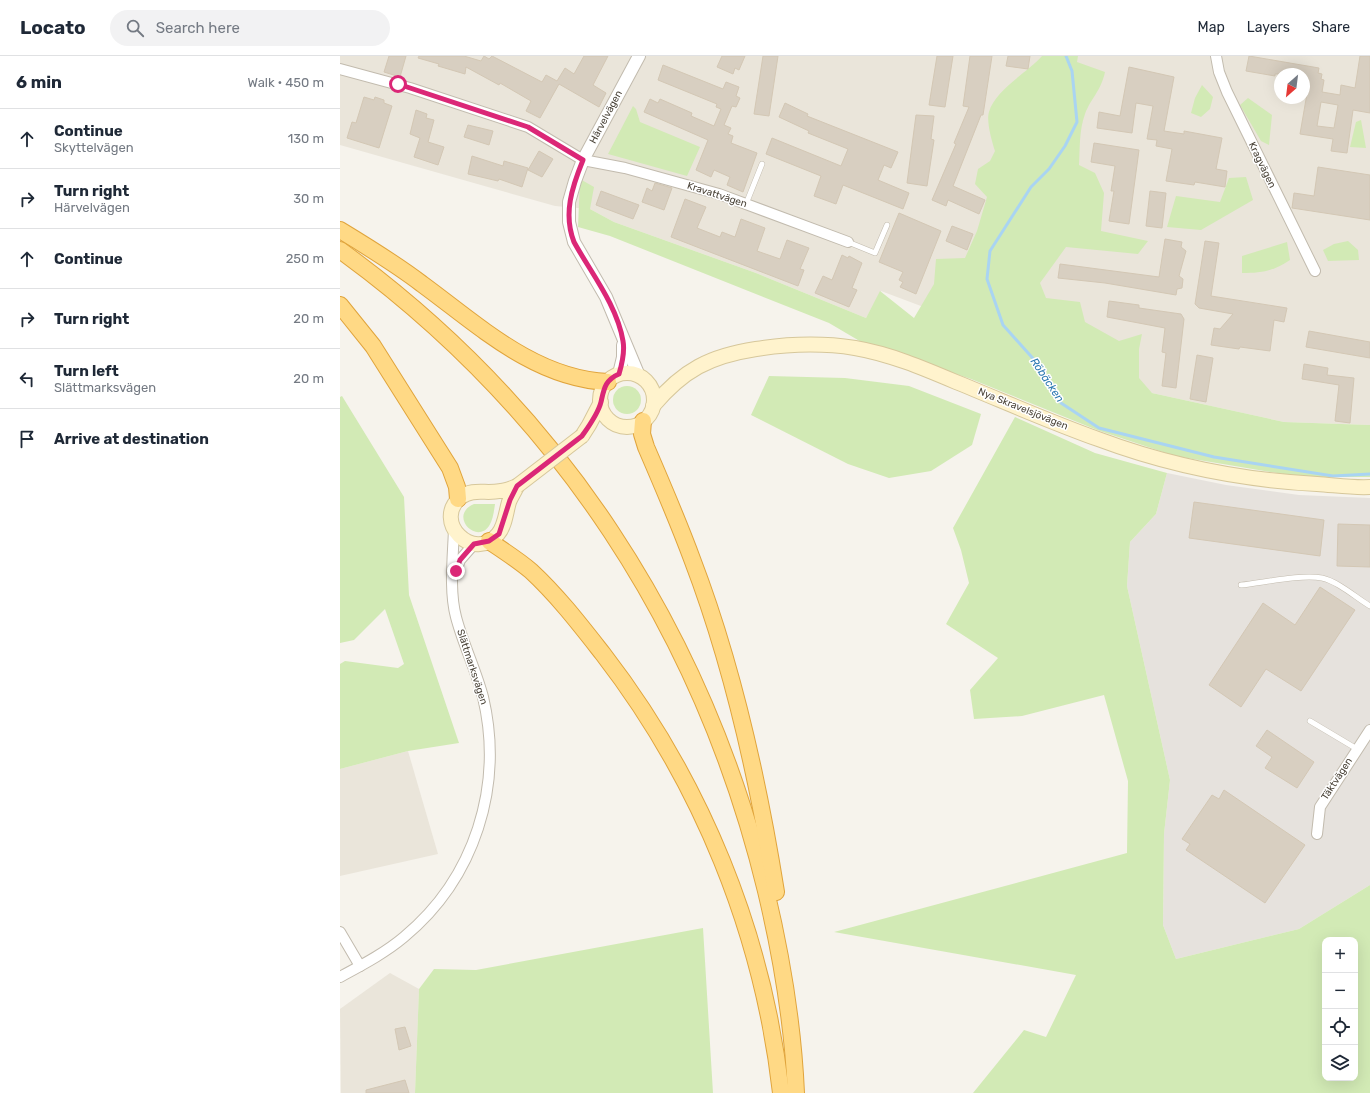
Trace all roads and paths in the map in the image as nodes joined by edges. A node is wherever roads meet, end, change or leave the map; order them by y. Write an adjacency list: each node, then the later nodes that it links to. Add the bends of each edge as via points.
1 (639, 56): 4 (street, Härvelvägen)
2 (1216, 56): 12 (street, Kragvägen, via 1219,72 1230,99)
3 (340, 69): 4 (street, via 410,88 528,127)
4 (583, 160): 6 (street, Kravattvägen, via 625,168); 14 (street, Härvelvägen, via 569,202 569,222 574,242 606,297 618,322)
5 (762, 164): 6 (lane)
6 (746, 204): 9 (street, Kravattvägen)
7 (887, 225): 9 (lane, via 875,253)
8 (340, 230): 16 (highway, via 420,282 515,352 558,372 579,378)
9 (848, 242)
10 (340, 250): 36 (highway, via 405,300 502,392 570,473 635,568 664,618 689,671 733,776 756,852)
11 (340, 260): 40 (highway, via 399,306 450,352 524,430 562,477 598,529 656,623 682,673 705,728 725,778 748,853 780,1004)
12 (1314, 271)
13 (340, 305): 25 (highway, via 373,346 450,468 457,487)
14 (623, 341): 16 (street, via 623,357); 17 (street)
15 (682, 376): 17 (main road, Nya Skravelsjövägen, via 667,382); 19 (main road, Nya Skravelsjövägen); 24 (main road, Nya Skravelsjövägen, via 700,365 721,357 775,346 855,348 913,364 1098,439 1173,463 1226,475 1297,483)
16 (614, 378): 17 (main road, via 629,373); 18 (main road, via 603,389)
17 (644, 379): 19 (main road, via 653,394)
18 (601, 402): 21 (main road, via 606,416); 22 (main road)
19 (653, 406): 20 (main road, via 650,415)
20 (643, 421): 21 (main road, via 632,426); 36 (highway, via 642,434 646,447 692,559 717,632 741,718 766,827 778,904)
21 (615, 423): 22 (main road)
22 (582, 436): 23 (main road, bridge)
23 (517, 486): 25 (main road, via 500,492 472,492); 27 (main road, via 501,529)
24 (1370, 487)
25 (458, 499): 26 (main road, via 451,515)
26 (454, 530): 27 (main road, via 460,538); 28 (street, Slättmarksvägen)
27 (482, 543): 28 (street, Slättmarksvägen, via 460,560); 39 (highway, via 532,572 553,594 590,638 653,723 685,779 732,885 753,948 767,1004)
28 (453, 584): 37 (street, Slättmarksvägen, via 456,616 483,696 488,728 488,791 481,821 461,870 443,897 404,937)
29 (1241, 585): 30 (lane, via 1321,578)
30 (1370, 606)
31 (1310, 721): 33 (lane)
32 (1370, 730): 33 (street, Täktvägen)
33 (1357, 749): 34 (street, Täktvägen, via 1320,807)
34 (1318, 834)
35 (340, 932): 37 (street)
36 (781, 960): 41 (highway, via 794,1056)
37 (360, 966): 38 (street, Slättmarksvägen)
38 (340, 977)
39 (781, 1093)
40 (785, 1093)
41 (796, 1093)

